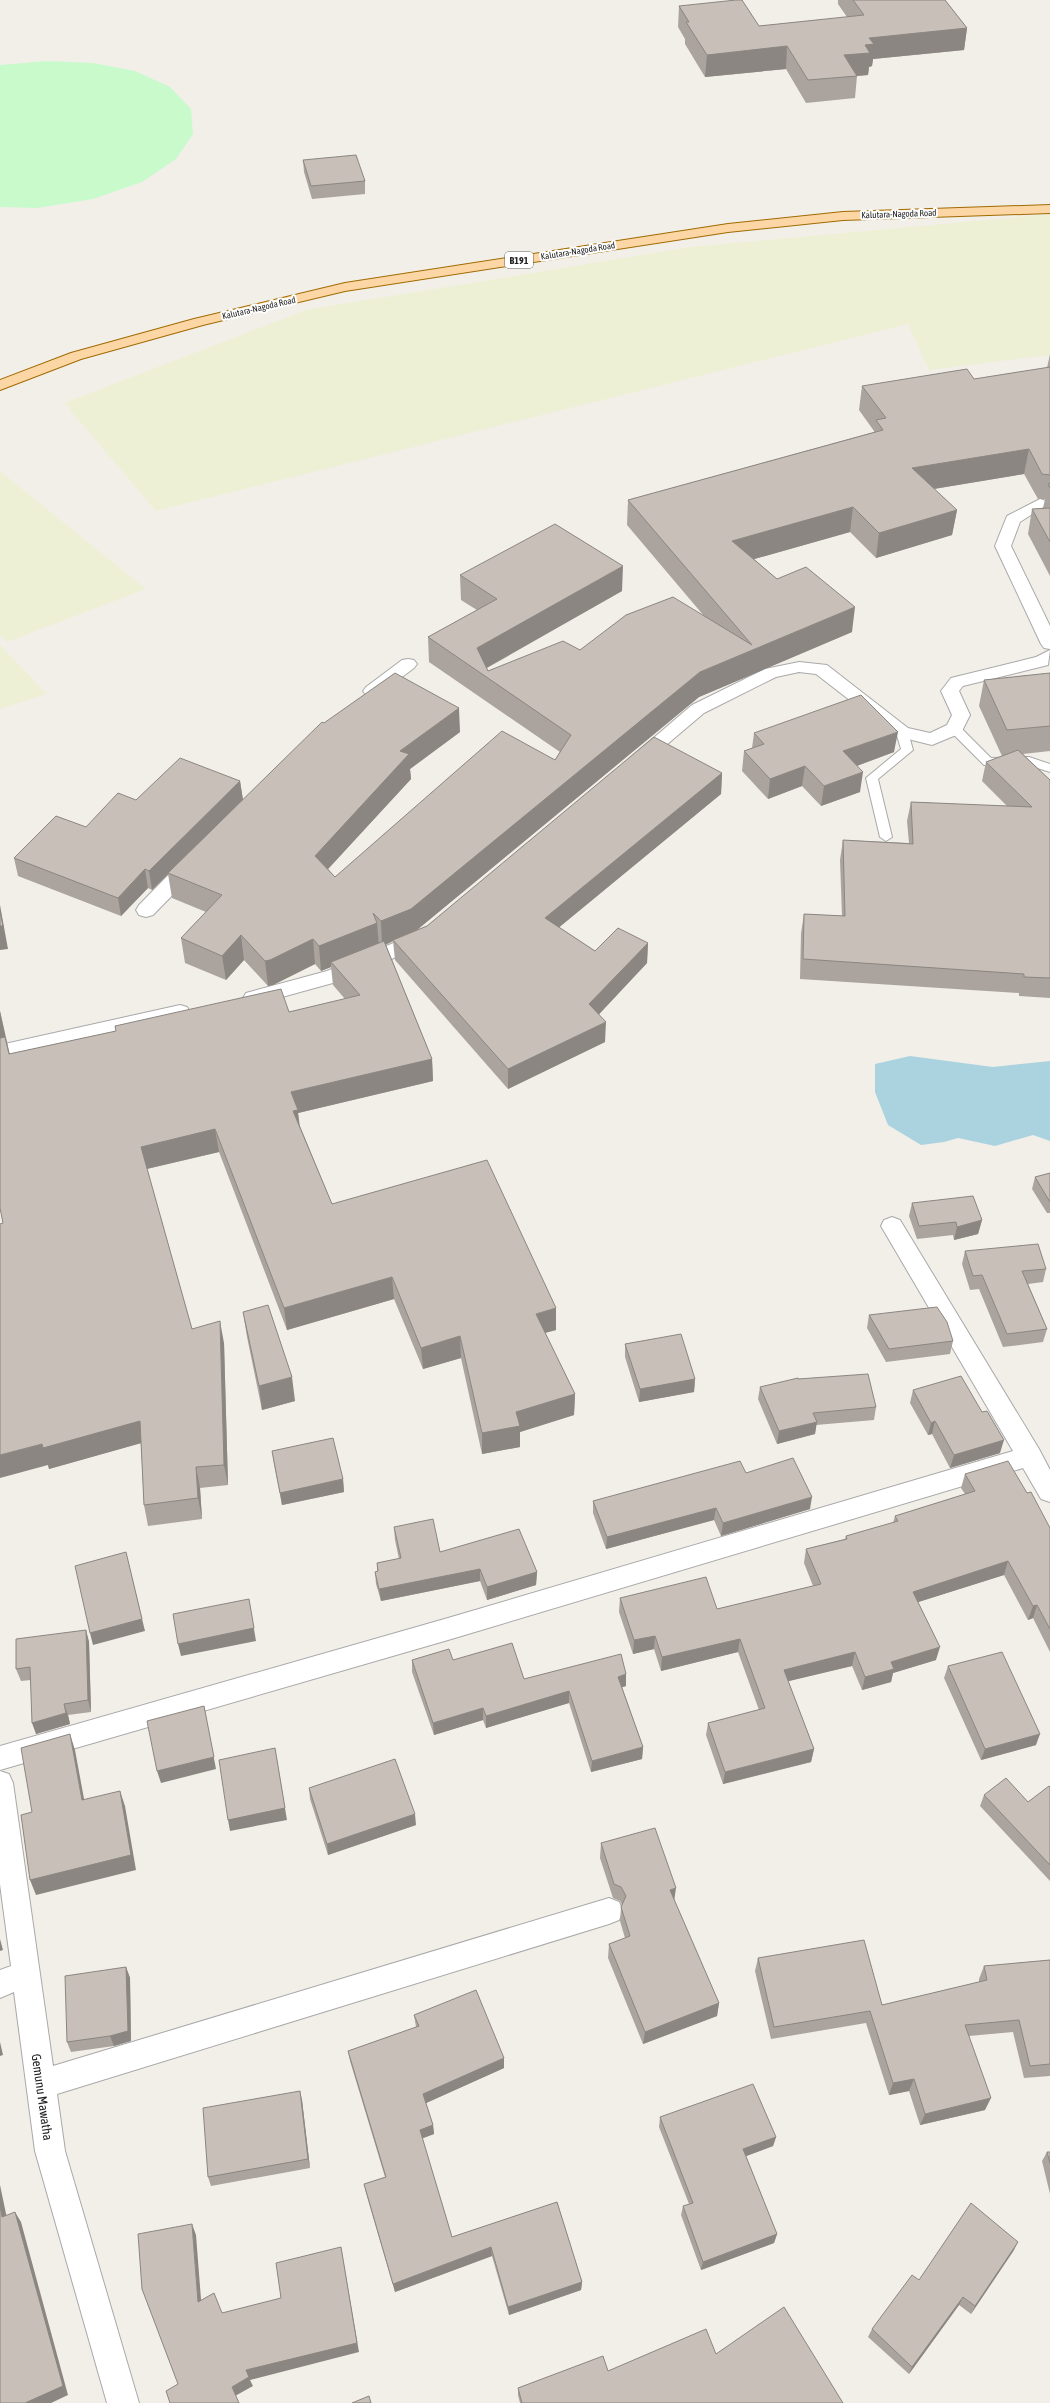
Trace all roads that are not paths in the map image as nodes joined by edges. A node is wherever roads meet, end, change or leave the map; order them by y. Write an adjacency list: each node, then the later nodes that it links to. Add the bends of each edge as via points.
1 (1050, 209): 2 (main road, Kalutara-Nagoda Road / B191, via 843,216 728,228 345,287 199,322 92,352)
2 (0, 385)
3 (1040, 504): 4 (street, via 1013,519 1003,546)
4 (1050, 644)
5 (1050, 655): 8 (street, via 1042,661 957,682 950,691 961,715)
6 (408, 664): 7 (street)
7 (360, 699)
8 (955, 729): 9 (street, via 932,739); 10 (lane, via 988,762 1029,761)
9 (902, 732): 11 (street, via 821,669 799,667 771,673 698,709); 12 (lane, via 908,750 872,778)
10 (1050, 768)
11 (625, 770)
12 (886, 837)
13 (202, 854): 14 (street)
14 (146, 910)
15 (438, 925): 16 (street, via 420,940 333,976)
16 (236, 1001)
17 (198, 1009): 18 (street, via 98,1029)
18 (0, 1053)
19 (892, 1226): 20 (street)
20 (1030, 1456): 21 (street); 22 (street, via 448,1629)
21 (1050, 1492)
22 (0, 1758)
23 (0, 1783): 25 (street, Gemunu Mawatha)
24 (609, 1911): 27 (street)
25 (26, 1974): 26 (street); 27 (street, Gemunu Mawatha)
26 (0, 1984)
27 (41, 2084): 28 (street, Gemunu Mawatha, via 50,2151)
28 (123, 2403)

